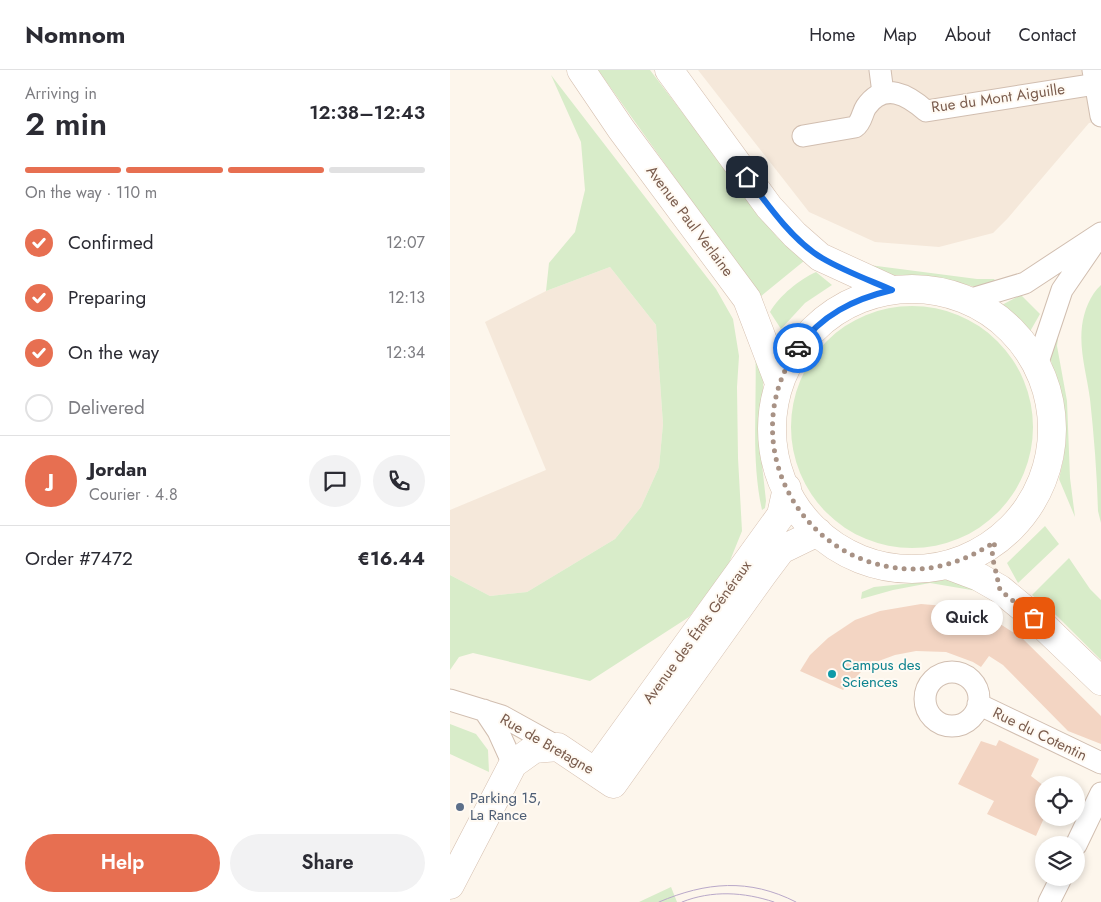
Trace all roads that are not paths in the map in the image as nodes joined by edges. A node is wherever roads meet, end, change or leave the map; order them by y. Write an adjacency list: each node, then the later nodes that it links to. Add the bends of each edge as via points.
1 (580, 70): 12 (main road, Avenue Paul Verlaine, via 747,298)
2 (669, 70): 9 (main road, via 769,208 795,235 820,257)
3 (880, 70): 5 (street)
4 (1094, 77): 5 (street, Rue du Mont Aiguille, via 926,111 907,96); 6 (street)
5 (883, 93): 7 (street, via 866,107 855,127)
6 (1101, 116)
7 (803, 136)
8 (1101, 233): 10 (street, via 1025,283); 11 (street, via 1062,290)
9 (892, 290): 10 (main road, via 930,290); 12 (main road, via 844,306 823,321 794,353)
10 (968, 300): 11 (main road, via 1012,330)
11 (1037, 366): 15 (main road, via 1051,408 1051,452 1042,483 1026,512)
12 (779, 383): 13 (main road, via 772,437 776,464)
13 (787, 488): 14 (main road, via 799,512); 25 (main road, Avenue des États Généraux, via 781,515)
14 (818, 532): 16 (main road, via 839,548 863,560 888,567 918,569); 25 (main road, Avenue des États Généraux, via 781,550)
15 (995, 542): 16 (main road, via 972,556); 17 (main road, via 992,555)
16 (947, 565): 17 (main road, via 979,577)
17 (1000, 590): 18 (main road)
18 (1101, 681)
19 (450, 700): 21 (street, Rue de Bretagne)
20 (978, 704): 23 (street, Rue du Cotentin)
21 (484, 710): 22 (street, Rue de Bretagne, via 502,716); 24 (street)
22 (558, 747): 24 (main road, via 534,749); 25 (main road, Rue de Bretagne)
23 (1101, 763)
24 (513, 764): 28 (main road)
25 (605, 778)
26 (1101, 793): 27 (street)
27 (1080, 836)
28 (450, 885)
29 (1057, 886): 30 (street)
30 (1049, 902)

